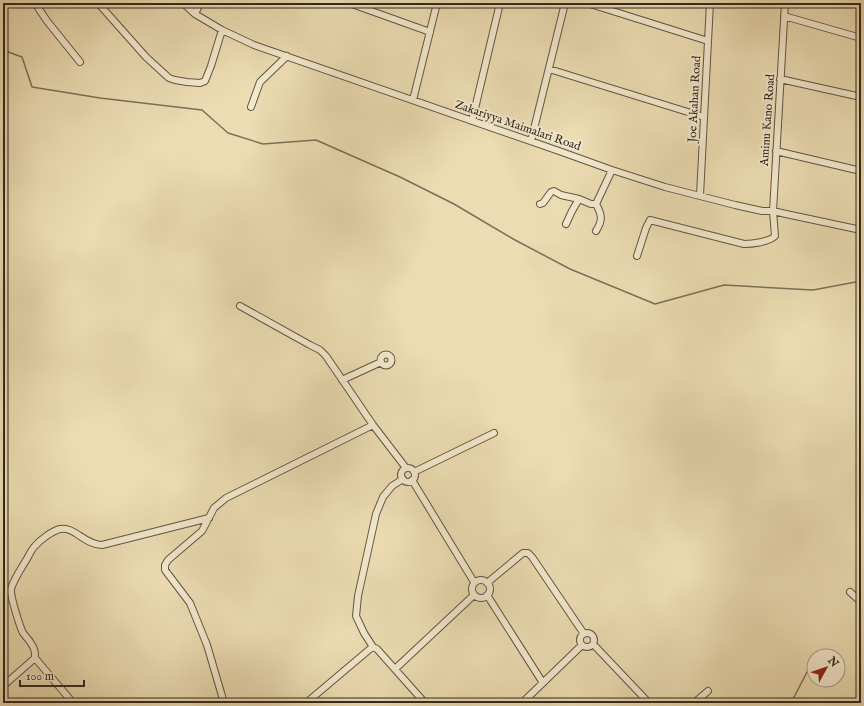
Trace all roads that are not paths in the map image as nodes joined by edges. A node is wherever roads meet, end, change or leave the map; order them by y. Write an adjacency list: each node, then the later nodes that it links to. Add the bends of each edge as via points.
1 (35, 3): 19 (street)
2 (98, 3): 14 (street, via 146,57 169,78 178,81 200,83 205,80)
3 (183, 3): 12 (street, Zakariyya Maimalari Road)
4 (200, 3): 12 (street)
5 (348, 3): 15 (street)
6 (437, 3): 15 (street)
7 (500, 3): 26 (street)
8 (565, 3): 20 (street)
9 (587, 3): 17 (street)
10 (710, 3): 17 (street, Joe Akahan Road)
11 (785, 3): 13 (street, Aminu Kano Road)
12 (195, 14): 14 (street, Zakariyya Maimalari Road)
13 (784, 16): 16 (street); 21 (street, Aminu Kano Road)
14 (222, 30): 18 (street, Zakariyya Maimalari Road, via 254,45)
15 (430, 32): 23 (street)
16 (861, 38)
17 (708, 41): 25 (street, Joe Akahan Road)
18 (287, 56): 23 (street, Zakariyya Maimalari Road); 24 (street, via 260,82)
19 (80, 62)
20 (549, 69): 25 (street); 27 (street)
21 (780, 79): 22 (street); 28 (street, Aminu Kano Road)
22 (861, 97)
23 (413, 100): 26 (street, Zakariyya Maimalari Road)
24 (251, 107)
25 (704, 118): 31 (street, Joe Akahan Road)
26 (472, 121): 27 (street, Zakariyya Maimalari Road)
27 (531, 141): 29 (street, Zakariyya Maimalari Road)
28 (776, 151): 30 (street); 35 (street, Aminu Kano Road)
29 (612, 170): 31 (street, Zakariyya Maimalari Road); 34 (street)
30 (861, 171)
31 (700, 195): 35 (street, Zakariyya Maimalari Road, via 762,211)
32 (579, 199): 33 (street, via 554,191); 34 (street); 36 (street)
33 (540, 204)
34 (596, 204): 38 (street, via 601,215 601,222)
35 (773, 211): 37 (street, Zakariyya Maimalari Road); 39 (street, Aminu Kano Road, via 774,238 750,244 650,220)
36 (566, 224)
37 (861, 230)
38 (596, 231)
39 (637, 256)
40 (240, 306): 42 (street, via 320,350)
41 (381, 362): 42 (street)
42 (342, 380): 43 (street)
43 (373, 425): 45 (street); 49 (street, via 226,498 214,508)
44 (494, 433): 46 (street)
45 (406, 468): 46 (street, via 413,469); 47 (street, via 402,471)
46 (414, 472): 48 (street)
47 (403, 479): 48 (street, via 409,482); 59 (street, via 383,496 376,514 358,596 356,616)
48 (412, 480): 50 (street)
49 (209, 518): 60 (street, via 102,545 92,543 71,530 61,529 50,533 35,546 11,590 16,616 34,648); 66 (street, via 202,532 168,560 165,570 190,603 207,645)
50 (474, 582): 51 (street, via 483,580); 53 (street)
51 (487, 583): 54 (street, via 490,589); 56 (street, via 523,553 528,553)
52 (850, 592): 55 (street)
53 (474, 595): 54 (street, via 480,598); 61 (street)
54 (487, 595): 62 (street)
55 (861, 602)
56 (584, 634): 57 (street, via 592,635); 58 (street, via 580,641)
57 (593, 644): 58 (street, via 586,647); 70 (street)
58 (582, 645): 62 (street)
59 (374, 648): 61 (street, via 377,648); 67 (street)
60 (35, 658): 63 (street); 65 (street)
61 (395, 669): 68 (street)
62 (543, 683): 69 (street)
63 (3, 686)
64 (708, 691): 71 (street)
65 (73, 703)
66 (223, 703)
67 (306, 703)
68 (425, 703)
69 (522, 703)
70 (649, 703)
71 (694, 703)

